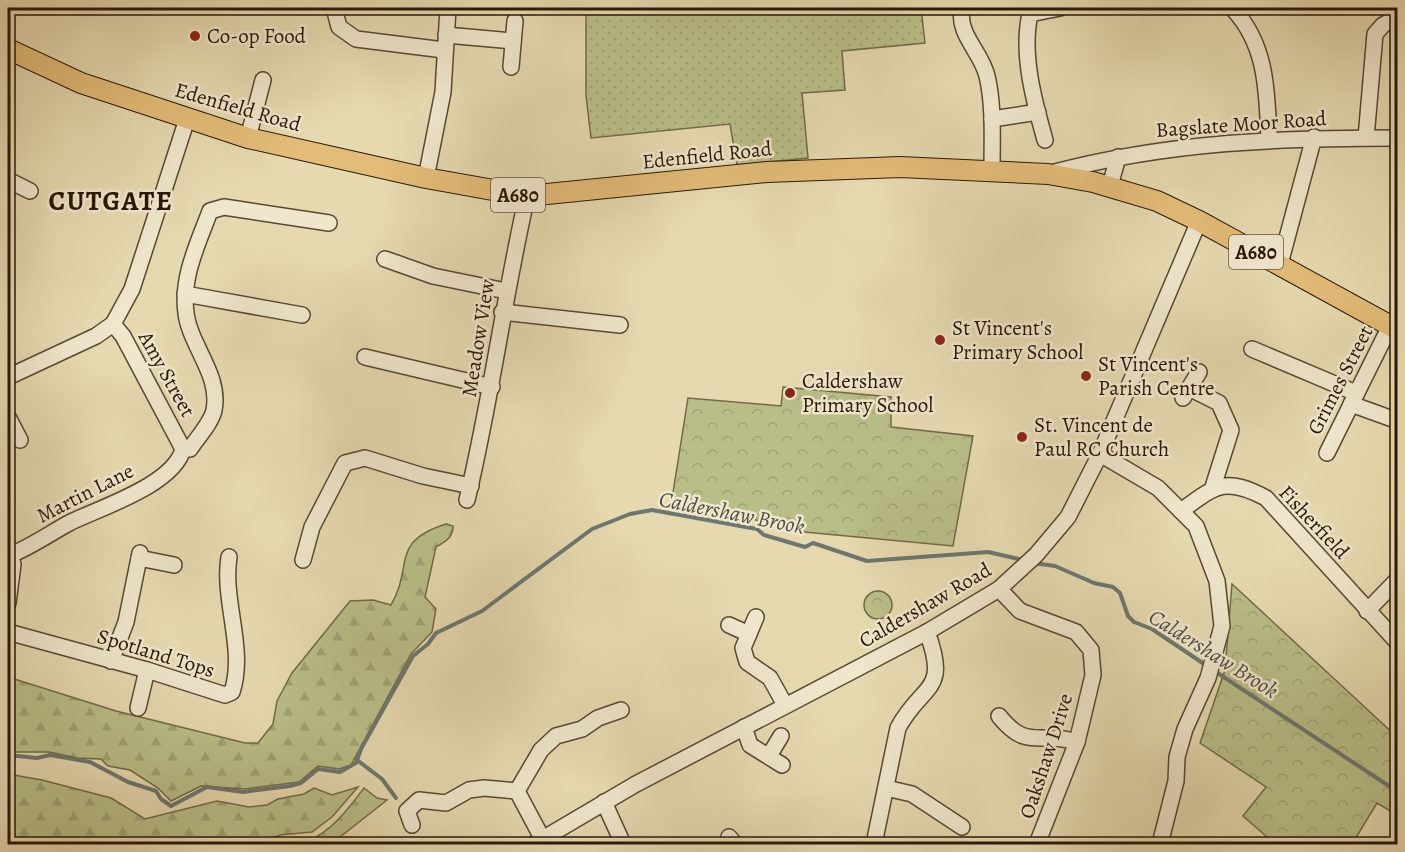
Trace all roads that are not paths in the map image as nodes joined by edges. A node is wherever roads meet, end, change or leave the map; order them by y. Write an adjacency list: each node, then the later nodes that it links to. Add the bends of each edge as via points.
1 (334, 8): 9 (street, via 339,27 356,39)
2 (448, 8): 9 (street)
3 (962, 8): 15 (street, via 964,34 978,53 987,76)
4 (1060, 8): 13 (street, via 1030,14 1025,35)
5 (1232, 8): 20 (street, via 1252,34 1263,65)
6 (1398, 17): 18 (street, via 1375,34)
7 (515, 21): 8 (street)
8 (513, 41): 9 (street); 11 (street)
9 (445, 43): 25 (street, via 443,92)
10 (8, 49): 14 (main road, Edenfield Road / A680, via 81,83)
11 (511, 67)
12 (263, 80): 17 (street)
13 (1038, 112): 15 (street); 21 (street)
14 (188, 118): 17 (main road, Edenfield Road / A680); 38 (street, Amy Street, via 132,289)
15 (992, 119): 23 (street)
16 (1314, 137): 18 (street, Bagslate Moor Road); 20 (street, Bagslate Moor Road); 33 (street)
17 (248, 138): 25 (main road, Edenfield Road / A680)
18 (1366, 138): 19 (street, Bagslate Moor Road)
19 (1398, 138)
20 (1269, 139): 22 (street, Bagslate Moor Road)
21 (1045, 140)
22 (1118, 157): 24 (street, Bagslate Moor Road); 27 (street)
23 (992, 170): 24 (main road, Edenfield Road / A680); 29 (main road, Edenfield Road / A680, via 900,167 767,172)
24 (1048, 174): 27 (main road, Edenfield Road / A680)
25 (426, 178): 29 (main road, Edenfield Road / A680)
26 (8, 180): 28 (street)
27 (1110, 186): 30 (main road, Edenfield Road / A680, via 1157,201)
28 (30, 191)
29 (526, 196): 34 (street, Meadow View)
30 (1199, 221): 33 (main road, Edenfield Road / A680); 52 (street, Caldershaw Road)
31 (329, 223): 35 (street, Martin Lane, via 216,208 210,211 188,270)
32 (385, 259): 34 (street, via 433,276)
33 (1280, 264): 40 (main road, Edenfield Road / A680)
34 (506, 291): 36 (street, Meadow View)
35 (185, 294): 37 (street); 50 (street, Martin Lane, via 186,315 213,384 214,411 190,449)
36 (502, 312): 39 (street); 45 (street, Meadow View)
37 (302, 315)
38 (113, 324): 44 (street, via 96,336); 50 (street, Amy Street)
39 (620, 325)
40 (1394, 328): 46 (street, Grimes Street)
41 (1252, 349): 46 (street)
42 (365, 357): 45 (street)
43 (1198, 372): 53 (street, via 1186,393 1220,403 1231,430)
44 (8, 377)
45 (492, 387): 57 (street, Meadow View, via 469,493 365,458 345,463 312,527)
46 (1354, 398): 48 (street); 51 (street, Grimes Street)
47 (8, 417): 49 (street)
48 (1398, 421)
49 (20, 440)
50 (183, 449): 55 (street, Martin Lane, via 177,462 135,494)
51 (1327, 453)
52 (1100, 454): 54 (street, via 1158,488); 60 (street, Caldershaw Road, via 1068,517 1036,555)
53 (1213, 487): 54 (street); 62 (street, Fisherfield, via 1243,485 1266,498)
54 (1181, 511): 89 (street, via 1196,526 1217,581 1222,626 1208,678 1185,729)
55 (9, 556): 61 (street, via 13,564)
56 (229, 557): 70 (street, Spotland Tops, via 226,575 237,671 232,692 213,693)
57 (303, 560)
58 (174, 565): 69 (street, via 139,555 126,622)
59 (1398, 579): 62 (street)
60 (999, 589): 66 (street, Caldershaw Road); 77 (street, Oakshaw Drive, via 1020,611 1076,632 1091,650 1094,675)
61 (8, 603)
62 (1367, 611): 68 (street, Fisherfield)
63 (756, 617): 67 (street)
64 (729, 625): 67 (street)
65 (8, 632): 69 (street, Spotland Tops)
66 (927, 632): 71 (street, Caldershaw Road); 80 (street, via 937,658 936,671 925,695 898,728)
67 (749, 634): 71 (street, via 743,648 747,662 770,678)
68 (1398, 643)
69 (111, 661): 70 (street, Spotland Tops)
70 (147, 670): 72 (street)
71 (785, 705): 75 (street, Caldershaw Road)
72 (138, 708)
73 (621, 710): 81 (street, via 582,729 556,736 541,750)
74 (999, 716): 77 (street, via 1024,738 1053,736)
75 (744, 727): 78 (street, via 750,745); 82 (street, Caldershaw Road)
76 (781, 735): 78 (street)
77 (1077, 742): 88 (street, Oakshaw Drive)
78 (769, 756): 79 (street)
79 (782, 765)
80 (886, 788): 84 (street, via 912,794 942,821); 87 (street)
81 (517, 791): 83 (street, via 484,788 469,790 446,802 420,800 407,811); 85 (street)
82 (604, 802): 85 (street, Caldershaw Road); 86 (street)
83 (412, 825)
84 (962, 826)
85 (538, 841)
86 (623, 844)
87 (874, 844)
88 (1037, 844)
89 (1160, 844)

